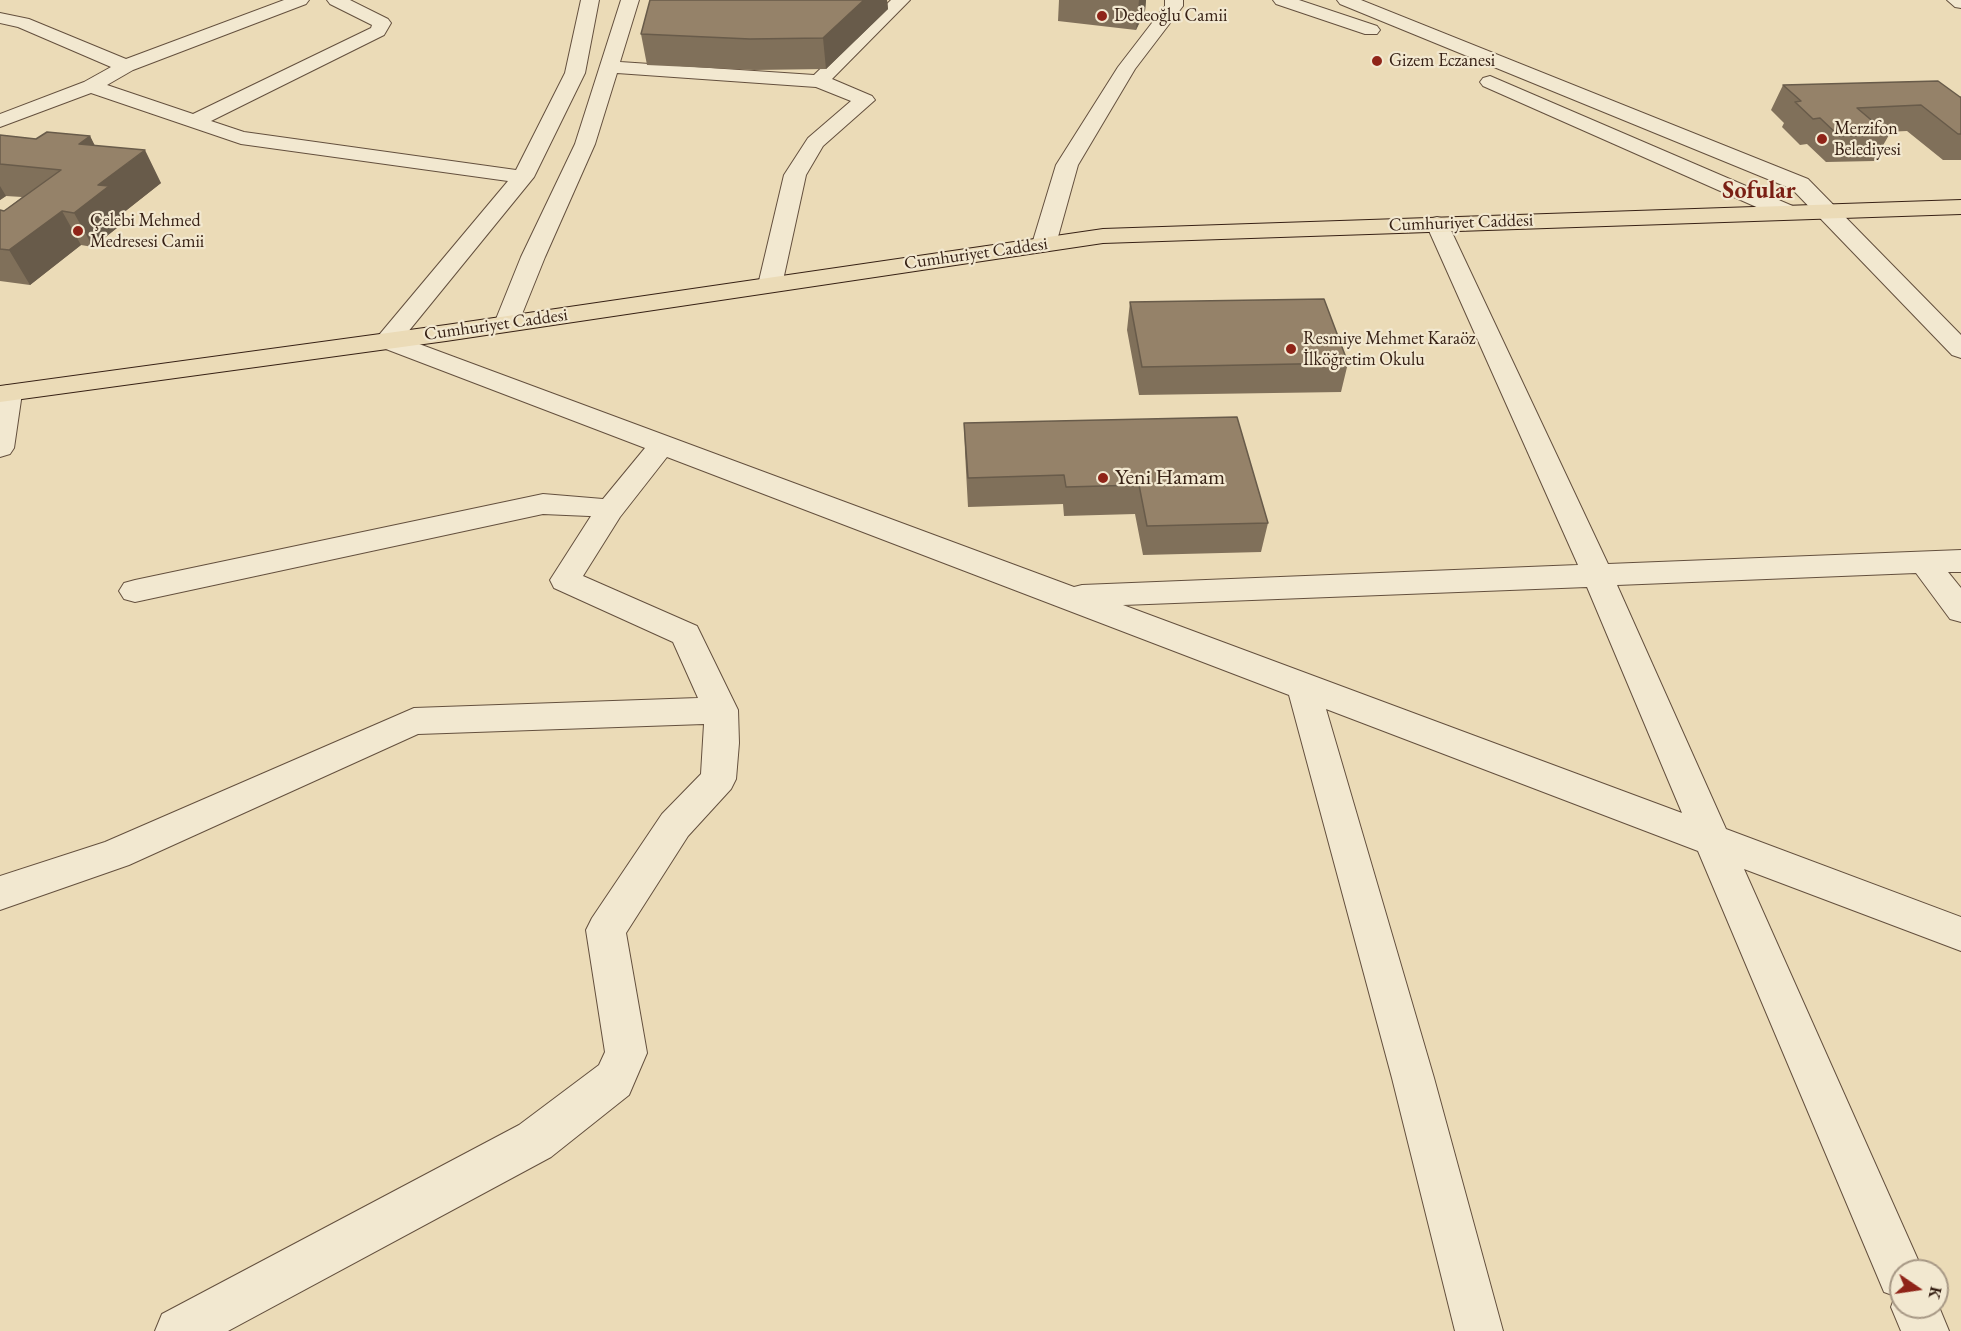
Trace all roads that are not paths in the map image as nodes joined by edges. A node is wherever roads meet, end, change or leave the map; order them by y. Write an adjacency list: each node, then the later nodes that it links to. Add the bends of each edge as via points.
1 (300, 0): 13 (street)
2 (336, 0): 19 (street, via 382,23 378,31)
3 (590, 0): 20 (street, via 575,73)
4 (630, 0): 14 (street)
5 (901, 0): 16 (street)
6 (1174, 0): 25 (street, via 1174,6 1127,68 1067,165)
7 (1282, 0): 12 (street)
8 (1346, 0): 22 (street, via 1800,184)
9 (1956, 0): 10 (street)
10 (1961, 3)
11 (0, 18): 13 (street, via 23,23)
12 (1387, 37)
13 (126, 66): 17 (street)
14 (610, 67): 16 (street); 27 (street, via 585,144 532,257)
15 (1474, 75): 23 (street)
16 (819, 81): 26 (street, via 865,100 815,142 795,175)
17 (91, 86): 18 (street); 19 (street)
18 (0, 121)
19 (193, 122): 20 (street, via 241,138)
20 (523, 177): 28 (street)
21 (1961, 207): 22 (main road, Cumhuriyet Caddesi)
22 (1826, 210): 23 (main road, Cumhuriyet Caddesi); 29 (street)
23 (1787, 212): 24 (main road, Cumhuriyet Caddesi)
24 (1437, 224): 25 (main road, Cumhuriyet Caddesi, via 1102,236); 36 (street)
25 (1044, 244): 26 (main road, Cumhuriyet Caddesi)
26 (770, 285): 27 (main road, Cumhuriyet Caddesi)
27 (506, 324): 28 (main road, Cumhuriyet Caddesi)
28 (387, 340): 30 (main road, Cumhuriyet Caddesi); 31 (street)
29 (1961, 350)
30 (5, 393): 32 (street)
31 (663, 444): 33 (street); 38 (street)
32 (0, 448)
33 (610, 510): 37 (street, via 543,504); 41 (street, via 566,580 686,634)
34 (1961, 561): 35 (street)
35 (1924, 562): 36 (street); 39 (street)
36 (1597, 576): 38 (street); 42 (street)
37 (135, 591)
38 (1067, 597): 40 (street)
39 (1961, 611)
40 (1303, 686): 42 (street); 47 (street)
41 (721, 710): 43 (street, via 414,721 116,854); 46 (street, via 718,779 675,825 606,930 626,1053 614,1080 535,1141)
42 (1713, 840): 44 (street); 45 (street)
43 (0, 893)
44 (1961, 934)
45 (1894, 1259)
46 (179, 1331)
47 (1479, 1331)

